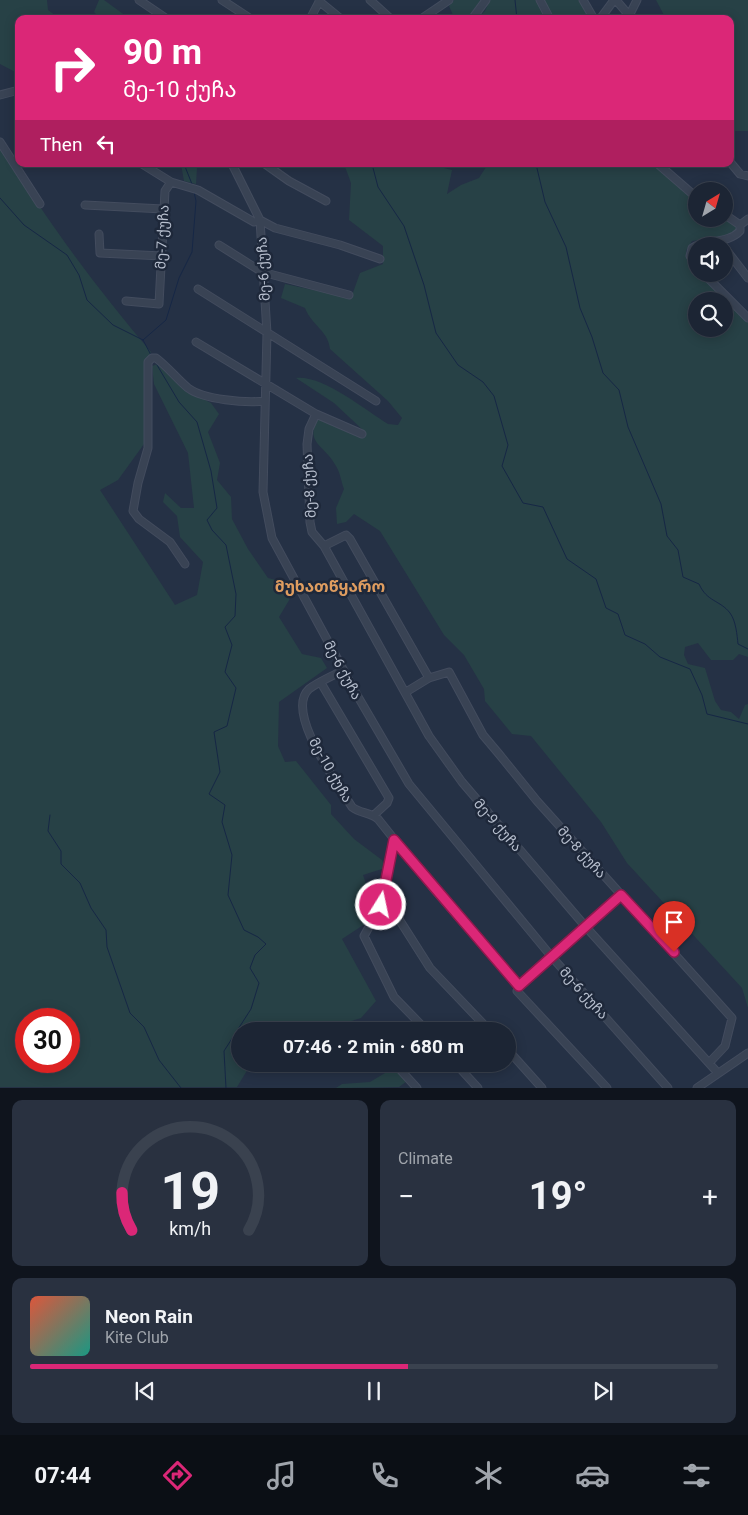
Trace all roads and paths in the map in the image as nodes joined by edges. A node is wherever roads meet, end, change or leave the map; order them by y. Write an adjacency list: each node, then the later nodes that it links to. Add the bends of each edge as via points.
1 (139, 0): 11 (street)
2 (222, 0): 12 (street)
3 (320, 0): 13 (street); 14 (street)
4 (370, 0): 15 (street)
5 (449, 0): 16 (street)
6 (486, 0): 17 (street)
7 (540, 0): 18 (street)
8 (583, 0): 19 (street)
9 (615, 0): 10 (street, via 627,13 631,12); 20 (street)
10 (637, 0)
11 (161, 15)
12 (245, 15)
13 (312, 15)
14 (337, 15)
15 (387, 15)
16 (427, 15)
17 (475, 15)
18 (548, 15)
19 (592, 15)
20 (603, 15)
21 (15, 91): 22 (street)
22 (0, 95)
23 (0, 142): 24 (street)
24 (15, 165)
25 (16, 167): 35 (street)
26 (147, 167): 32 (street)
27 (234, 167): 39 (street, მე-6 ქუჩა)
28 (269, 167): 34 (street)
29 (661, 167): 33 (street)
30 (734, 167): 31 (street, via 740,174)
31 (748, 176)
32 (171, 182): 37 (street, მე-7 ქუჩა, via 165,191); 39 (street, via 198,190 254,222)
33 (688, 190)
34 (326, 201)
35 (40, 204)
36 (85, 205): 37 (street)
37 (163, 210): 45 (street, მე-7 ქუჩა)
38 (748, 219): 41 (street)
39 (260, 220): 47 (street, via 275,228); 48 (street, მე-6 ქუჩა)
40 (733, 220): 41 (street)
41 (740, 225): 43 (street, via 738,234)
42 (99, 234): 45 (street, via 100,253)
43 (733, 237)
44 (219, 245): 48 (street)
45 (162, 256): 53 (street, მე-7 ქუჩა, via 159,304)
46 (733, 257): 49 (street)
47 (380, 259)
48 (262, 272): 52 (street); 55 (street, მე-6 ქუჩა)
49 (747, 274)
50 (712, 282): 54 (street)
51 (198, 289): 55 (street)
52 (348, 295)
53 (126, 301)
54 (748, 318)
55 (267, 333): 57 (street, მე-6 ქუჩა); 59 (street)
56 (196, 342): 57 (street)
57 (266, 383): 58 (street, მე-6 ქუჩა); 60 (street)
58 (265, 401): 63 (street, via 228,400 201,394 190,389 156,358 148,362 148,448 133,511 170,542); 64 (street, მე-6 ქუჩა, via 263,492 269,528)
59 (376, 402)
60 (316, 414): 61 (street); 62 (street, მე-8 ქუჩა, via 307,444 310,522 312,532)
61 (362, 434)
62 (324, 546): 65 (street, via 342,536 350,539); 67 (street, მე-9 ქუჩა)
63 (186, 564)
64 (343, 670): 66 (street, მე-10 ქუჩა); 73 (street, მე-6 ქუჩა, via 408,784)
65 (429, 678): 67 (street, მე-8 ქუჩა); 71 (street, მე-8 ქუჩა, via 449,672 483,735)
66 (321, 683): 68 (street, via 389,798); 68 (street, მე-10 ქუჩა, via 305,695 302,712 306,728 352,807 359,813)
67 (406, 692): 72 (street, მე-9 ქუჩა, via 429,736 462,782)
68 (374, 815): 69 (street)
69 (394, 840): 70 (street); 74 (street)
70 (383, 894): 75 (street, via 381,905 364,936 394,998); 76 (street, via 430,968)
71 (621, 895): 72 (street); 79 (street, მე-8 ქუჩა, via 732,1018 725,1046)
72 (585, 926): 73 (street); 79 (street, მე-9 ქუჩა)
73 (551, 956): 74 (street); 87 (street, მე-6 ქუჩა)
74 (519, 986): 86 (street, via 517,991)
75 (418, 1022)
76 (481, 1022)
77 (748, 1053): 82 (street)
78 (516, 1059): 85 (street)
79 (710, 1063): 82 (street, მე-9 ქუჩა)
80 (402, 1072): 83 (street)
81 (463, 1072): 84 (street)
82 (717, 1072): 88 (street)
83 (417, 1088)
84 (478, 1088)
85 (542, 1088)
86 (607, 1088)
87 (668, 1088)
88 (696, 1088)

